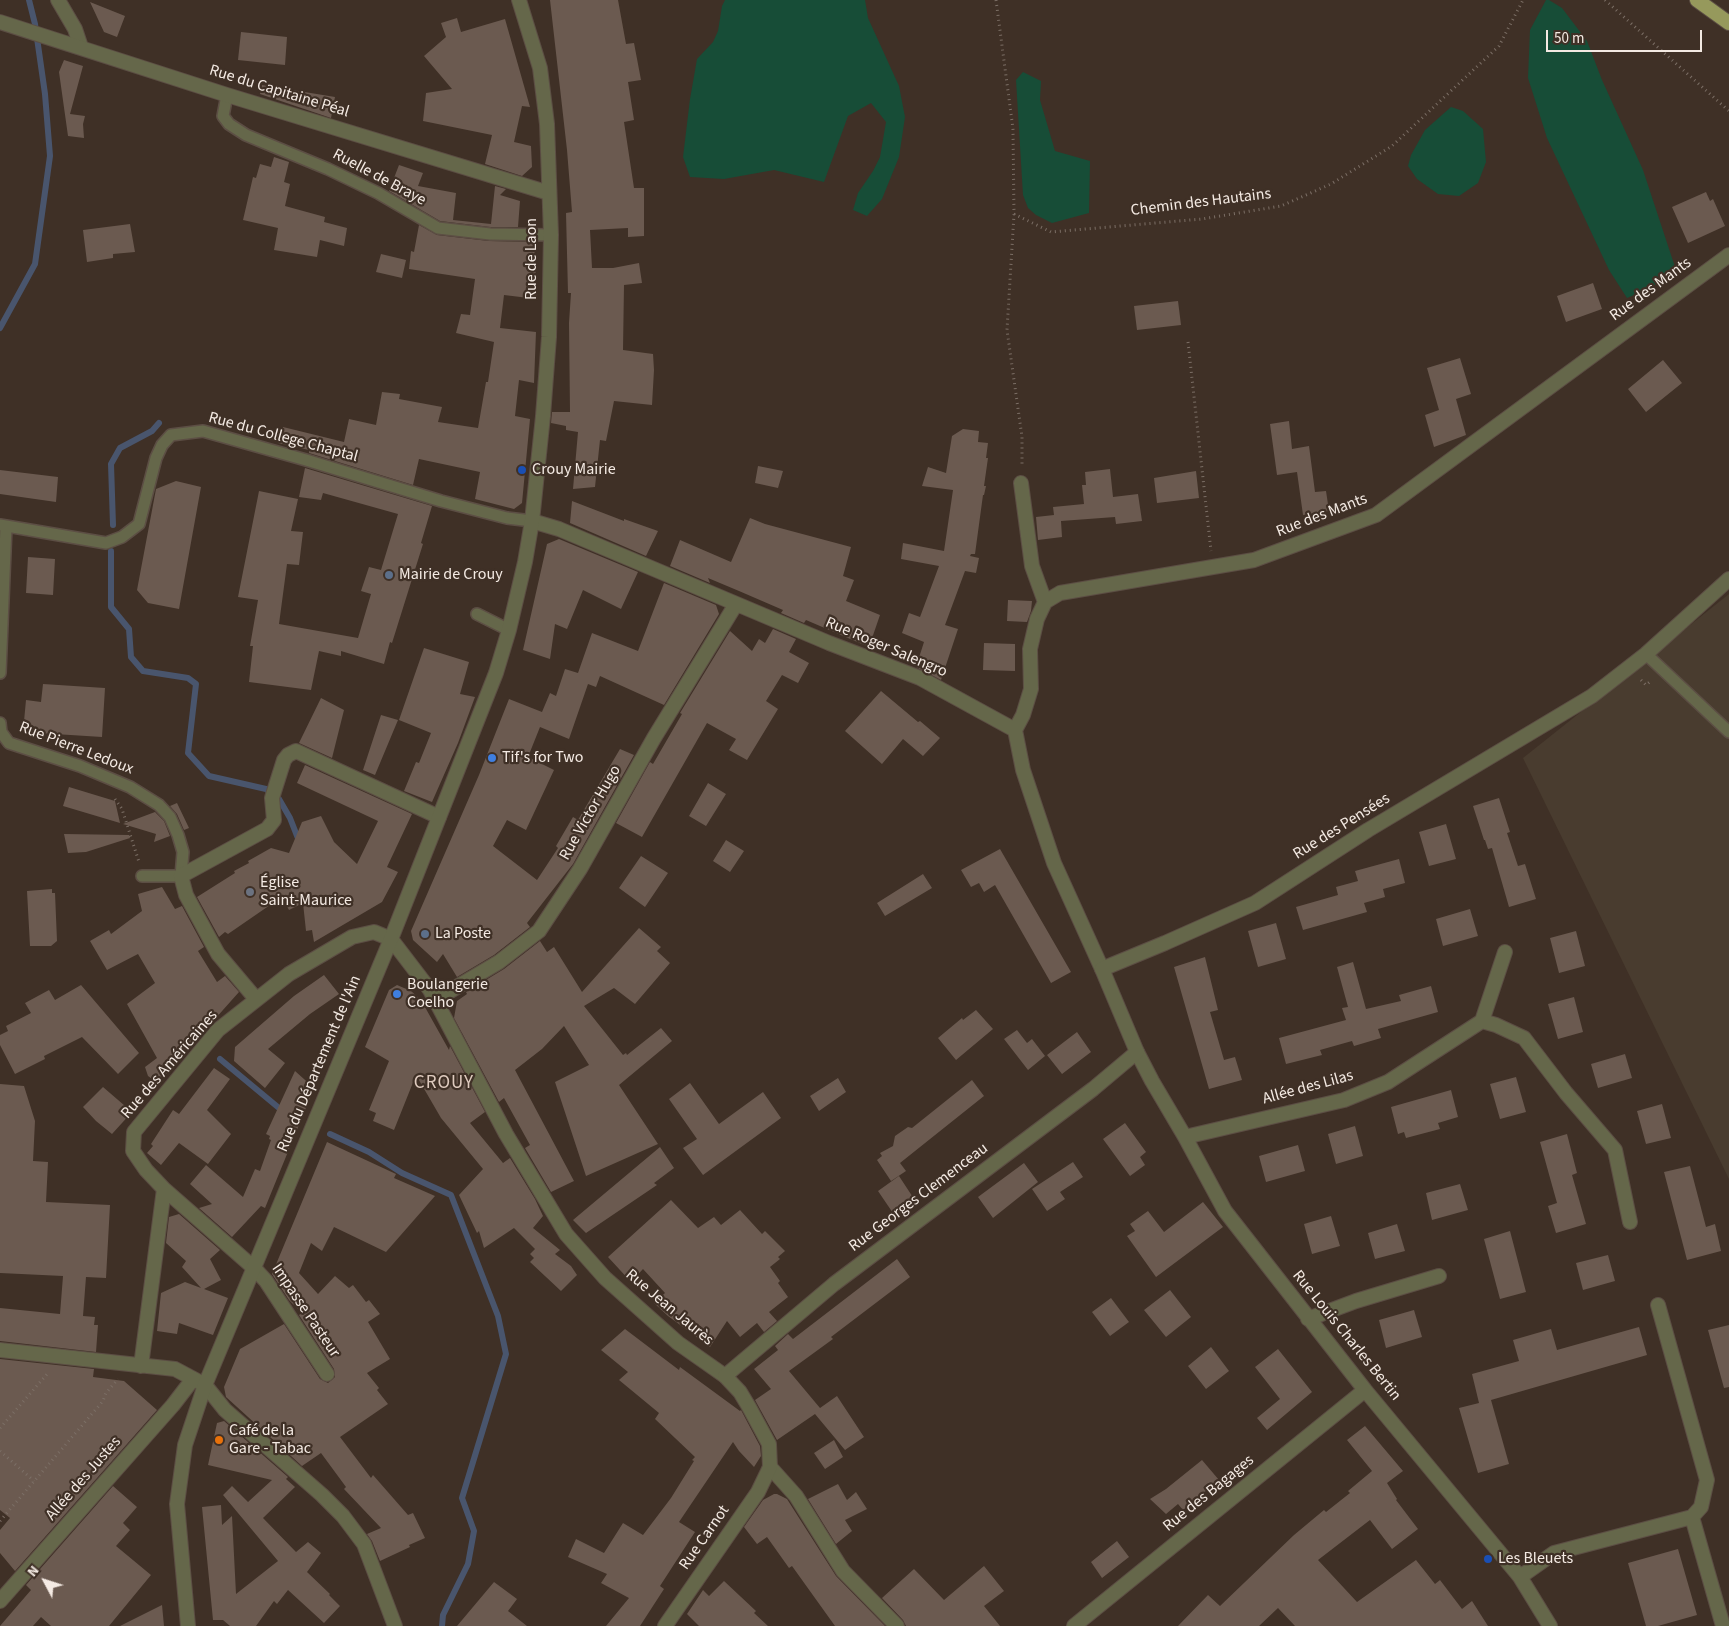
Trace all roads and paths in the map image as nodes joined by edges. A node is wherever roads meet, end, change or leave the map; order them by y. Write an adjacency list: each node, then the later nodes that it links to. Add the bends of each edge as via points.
1 (58, 0): 9 (street, via 75,29)
2 (519, 0): 12 (street, Rue de Laon, via 540,68 547,124)
3 (996, 0): 13 (path, via 1013,129)
4 (1523, 0): 13 (path, Chemin des Hautains, via 1499,46 1392,146 1332,184 1281,206 1202,219 1051,232)
5 (1605, 0): 11 (path)
6 (1697, 0): 8 (main road)
7 (0, 22): 9 (street, Rue du Capitaine Péal)
8 (1729, 23)
9 (81, 47): 10 (street, Rue du Capitaine Péal)
10 (227, 95): 12 (street, Rue du Capitaine Péal); 14 (lane, Ruelle de Braye, via 223,116 246,135 378,193 438,228 490,234)
11 (1729, 111)
12 (549, 193): 14 (street, Rue de Laon)
13 (1014, 214): 17 (path, via 1007,330 1022,437)
14 (551, 235): 18 (street, Rue de Laon, via 549,337)
15 (1729, 255): 20 (street, Rue des Mants, via 1376,515 1254,560)
16 (1188, 342): 20 (path)
17 (1021, 483): 22 (street, via 1032,566)
18 (532, 521): 19 (lane, Rue du College Chaptal, via 450,503 203,432 172,435 162,445 139,524 122,537 106,543); 23 (street, Rue Roger Salengro, via 554,527); 25 (street, Rue du Département de l'Ain)
19 (3, 526): 27 (lane)
20 (1212, 567): 22 (street, Rue des Mants, via 1060,593)
21 (1729, 579): 26 (street, Rue des Pensées)
22 (1045, 602): 29 (street, via 1036,619 1030,649 1030,689)
23 (736, 604): 29 (street, Rue Roger Salengro, via 920,678); 39 (street, Rue Victor Hugo, via 654,738 580,869 539,930 499,962)
24 (477, 614): 25 (lane)
25 (509, 630): 32 (street, Rue du Département de l'Ain, via 496,674)
26 (1646, 654): 30 (lane); 37 (street, Rue des Pensées, via 1592,696 1368,830 1255,903)
27 (0, 673)
28 (0, 730): 34 (lane, Rue Pierre Ledoux, via 9,743 80,766 130,787 159,804 170,817 178,835 182,852)
29 (1015, 730): 37 (street, via 1023,770 1054,864)
30 (1729, 732)
31 (109, 793): 33 (path, via 122,809)
32 (439, 817): 34 (street, via 296,751 284,760 274,798 274,820 267,829); 35 (street, Rue du Département de l'Ain)
33 (142, 876): 34 (lane)
34 (181, 876): 38 (street, via 186,895 218,954)
35 (391, 939): 38 (street, Rue des Américaines, via 374,932 352,937 289,974); 39 (street, Rue Jean Jaurès); 45 (street, Rue du Département de l'Ain)
36 (1505, 952): 40 (street)
37 (1102, 969): 41 (street, Rue Louis Charles Bertin)
38 (256, 999): 43 (street, Rue des Américaines, via 218,1030 134,1132 132,1151)
39 (435, 1000): 52 (street, Rue Jean Jaurès, via 506,1134 566,1234 605,1278 678,1343)
40 (1482, 1021): 42 (street, Allée des Lilas, via 1388,1082 1344,1100); 44 (street, via 1524,1038 1616,1150)
41 (1137, 1052): 42 (street, Rue Louis Charles Bertin); 52 (street, Rue Georges Clemenceau, via 834,1284)
42 (1185, 1137): 48 (street, Rue Louis Charles Bertin, via 1225,1211)
43 (164, 1189): 45 (street, Rue des Américaines); 50 (street)
44 (1630, 1222)
45 (254, 1268): 51 (street, Impasse Pasteur, via 266,1281); 55 (street, Rue du Département de l'Ain)
46 (1439, 1276): 48 (street)
47 (1658, 1305): 61 (street, via 1707,1480 1701,1507)
48 (1308, 1319): 56 (street, Rue Louis Charles Bertin)
49 (0, 1350): 50 (street)
50 (141, 1366): 55 (street, via 175,1369)
51 (327, 1374)
52 (725, 1376): 59 (street, Rue Jean Jaurès, via 740,1392 768,1444)
53 (45, 1377): 57 (path)
54 (118, 1379): 60 (path)
55 (199, 1382): 64 (street, Allée des Justes, via 173,1405); 65 (street, Rue du Département de l'Ain, via 185,1445 177,1504); 66 (street, via 225,1410 343,1516 364,1544)
56 (1365, 1390): 63 (street, Rue Louis Charles Bertin); 69 (street, Rue des Bagages)
57 (0, 1428)
58 (0, 1451): 60 (path)
59 (770, 1467): 67 (street, Rue Carnot, via 758,1492); 68 (street, via 796,1496 844,1571)
60 (34, 1481): 62 (path)
61 (1692, 1517): 63 (street, via 1554,1553); 71 (street)
62 (0, 1521)
63 (1520, 1577): 70 (street, Rue Louis Charles Bertin)
64 (0, 1601)
65 (188, 1626)
66 (395, 1626)
67 (665, 1626)
68 (897, 1626)
69 (1074, 1626)
70 (1550, 1626)
71 (1724, 1626)

